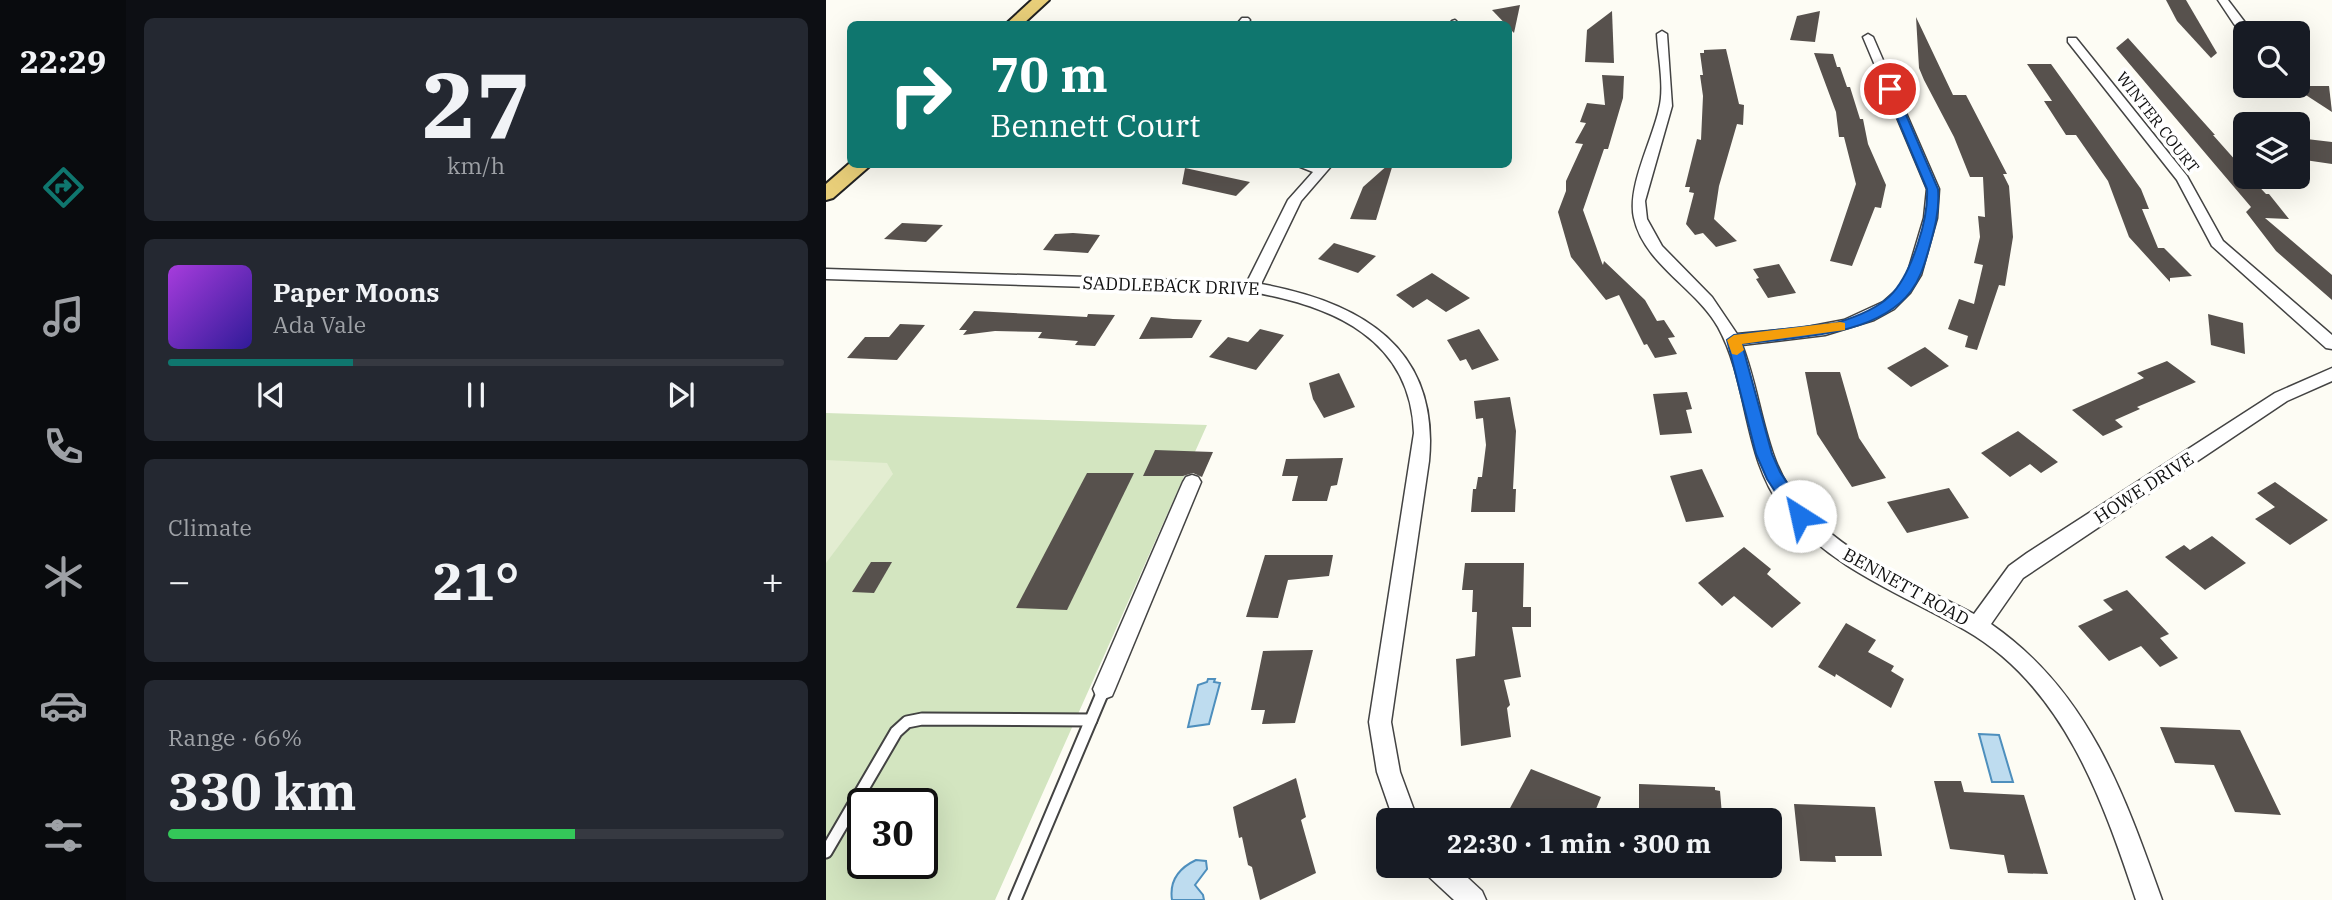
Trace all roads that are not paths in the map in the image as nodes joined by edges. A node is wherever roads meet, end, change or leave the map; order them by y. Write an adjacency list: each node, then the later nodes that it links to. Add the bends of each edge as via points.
1 (1041, 0): 3 (main road)
2 (2223, 0): 4 (street)
3 (1017, 21)
4 (2236, 21)
5 (1662, 34): 13 (street, BENNETT ROAD, via 1666,106 1637,201 1638,215 1650,243 1707,299)
6 (1868, 37): 13 (street, via 1933,189 1930,225 1915,273 1891,304 1856,322)
7 (2072, 40): 14 (street, WINTER COURT, via 2183,179 2217,243)
8 (857, 168): 10 (main road)
9 (1322, 168): 12 (street, via 1295,200)
10 (826, 194)
11 (826, 274): 12 (street, SADDLEBACK DRIVE)
12 (1252, 287): 20 (street, SADDLEBACK DRIVE, via 1311,299 1353,317 1390,347 1415,391 1422,421 1419,465 1380,722 1384,759)
13 (1734, 340): 17 (street, BENNETT ROAD, via 1764,454 1789,503 1811,529 1838,549)
14 (2332, 344)
15 (2332, 374): 17 (street, HOWE DRIVE, via 2281,397 2034,559 2002,588)
16 (1192, 482): 18 (street)
17 (1977, 626): 25 (street, BENNETT ROAD, via 2024,663 2079,729 2096,760)
18 (1104, 689): 19 (lane)
19 (1091, 720): 21 (lane, via 907,722 896,732); 23 (lane)
20 (1400, 808)
21 (826, 852)
22 (1449, 878): 24 (street)
23 (1015, 900)
24 (1473, 900)
25 (2149, 900)

